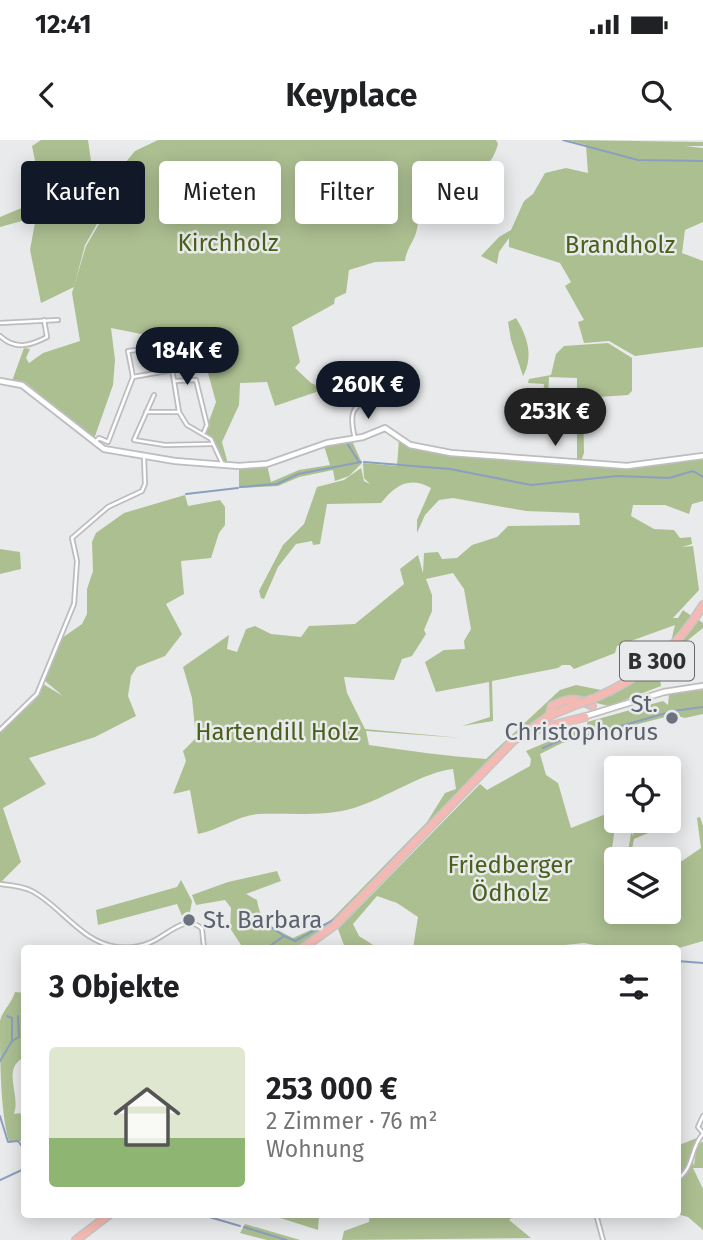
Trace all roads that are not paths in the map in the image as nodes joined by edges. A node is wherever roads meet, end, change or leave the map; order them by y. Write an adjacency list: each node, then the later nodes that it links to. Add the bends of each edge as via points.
1 (44, 320): 2 (street); 3 (street); 5 (street, via 47,337 38,342 12,345)
2 (58, 320)
3 (0, 323)
4 (166, 331): 6 (street)
5 (0, 336)
6 (169, 346): 7 (street); 8 (street, via 128,351)
7 (173, 370): 8 (street); 10 (street)
8 (133, 377): 19 (street, via 108,442 99,438)
9 (0, 381): 19 (street, via 22,385)
10 (175, 381): 14 (street); 15 (street, via 196,380 207,425)
11 (387, 381): 16 (street, via 382,393 352,411)
12 (155, 395): 13 (street)
13 (146, 412): 14 (street); 20 (street, via 134,440)
14 (179, 412): 15 (street, via 187,425)
15 (204, 432): 20 (street)
16 (353, 432): 17 (street); 18 (street)
17 (348, 439): 18 (street); 23 (street, via 282,460)
18 (355, 439): 21 (street, via 385,428 410,445 432,450 605,465)
19 (94, 443): 22 (street)
20 (212, 444): 23 (street)
21 (703, 456)
22 (144, 457): 23 (street); 30 (street, via 142,491 106,509 72,538 77,561 74,604 37,694)
23 (223, 465)
24 (703, 605): 26 (main road, B 300, via 661,658)
25 (703, 686): 27 (street, via 664,692)
26 (593, 702): 27 (street); 28 (main road, B 300, bridge); 28 (main road, via 566,699 552,706)
27 (612, 710): 29 (street)
28 (549, 716): 31 (main road, B 300)
29 (585, 717): 31 (main road)
30 (0, 730)
31 (523, 733): 36 (main road, B 300, via 335,925)
32 (0, 884): 33 (street, via 32,891 100,942)
33 (112, 945)
34 (132, 945): 35 (street, via 151,942 191,923 202,929)
35 (204, 945)
36 (307, 945)
37 (703, 1116): 38 (street, via 698,1124)
38 (703, 1134): 39 (street)
39 (681, 1175)
40 (105, 1218): 42 (main road)
41 (597, 1218): 43 (street)
42 (76, 1240)
43 (603, 1240)

